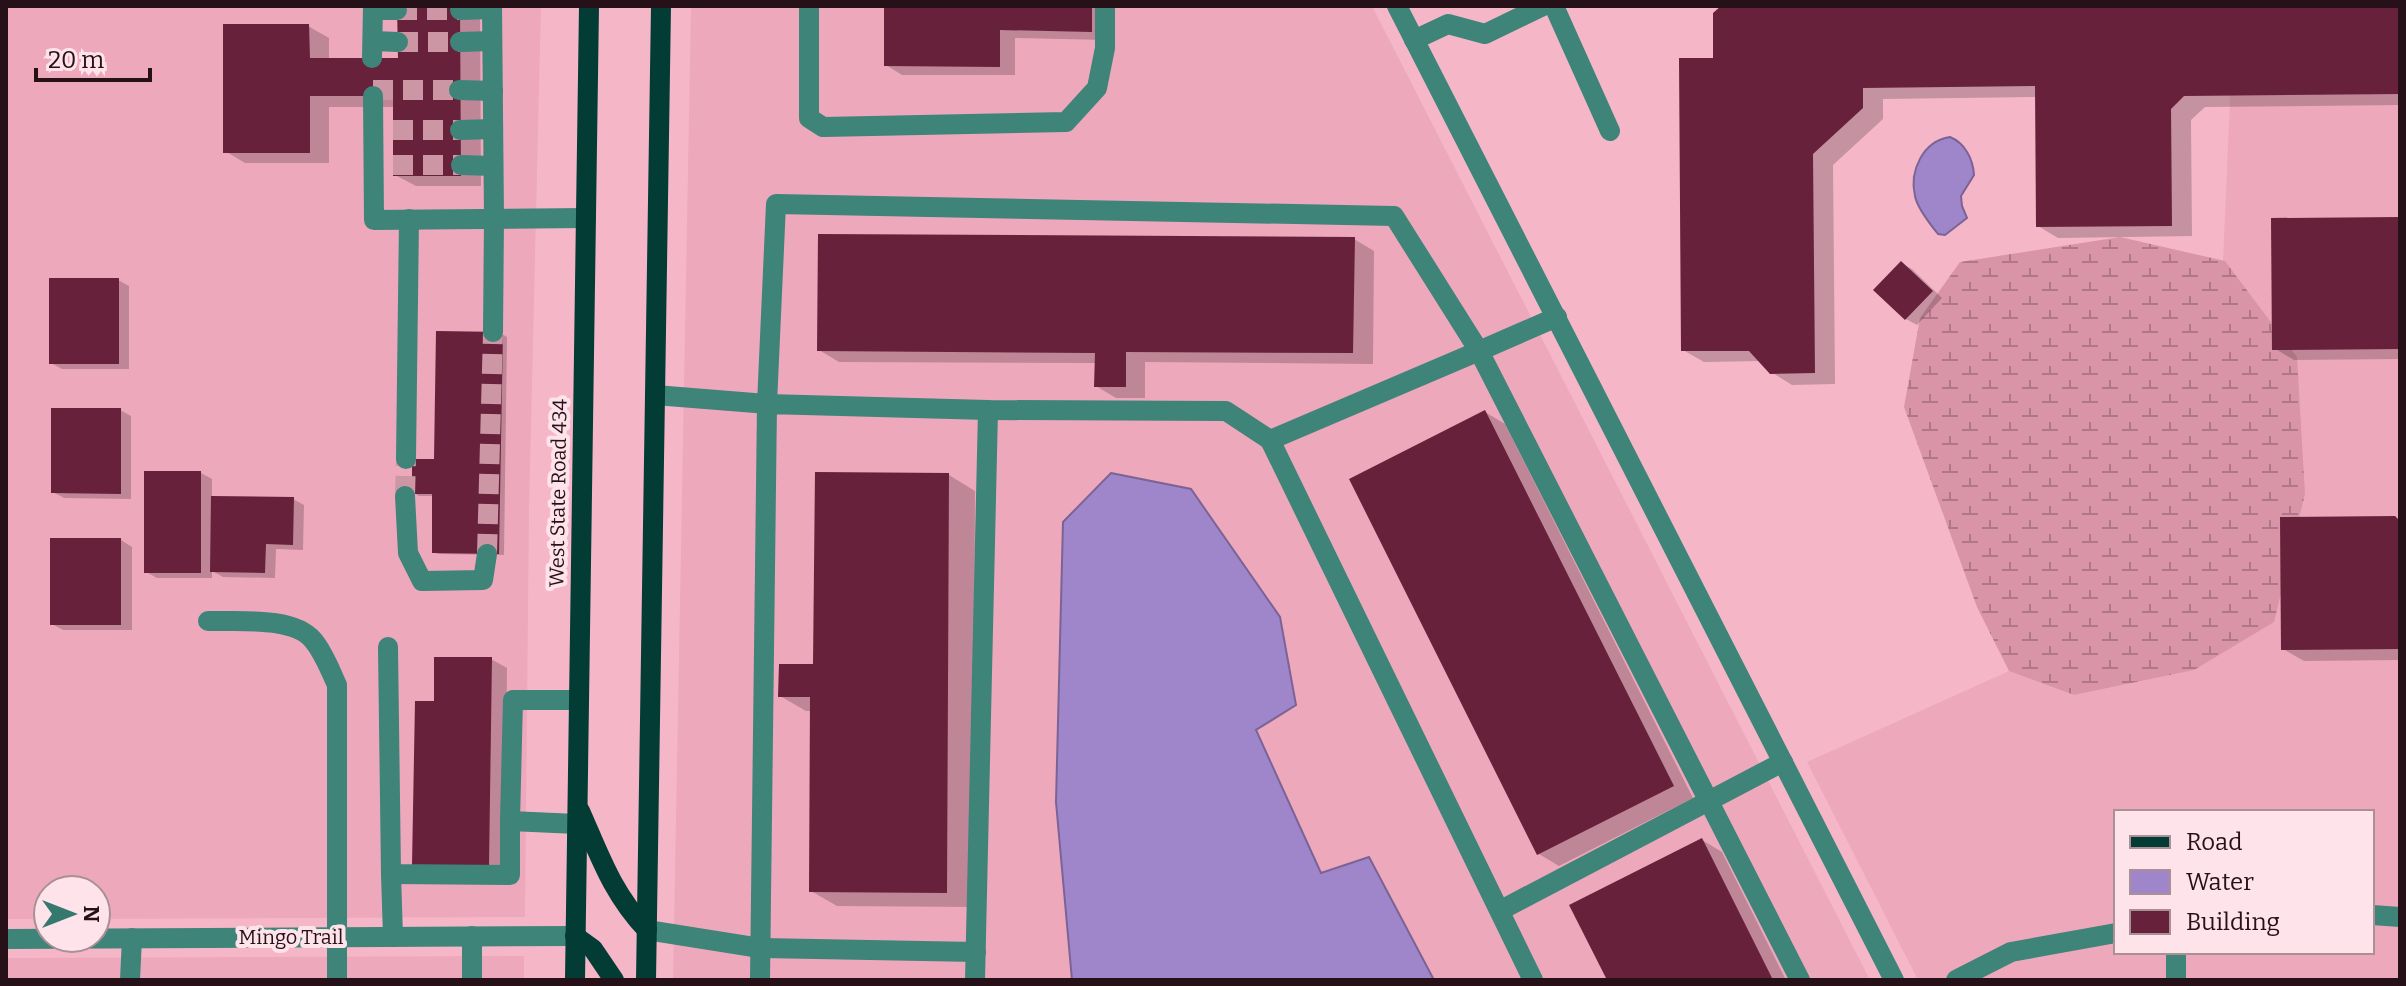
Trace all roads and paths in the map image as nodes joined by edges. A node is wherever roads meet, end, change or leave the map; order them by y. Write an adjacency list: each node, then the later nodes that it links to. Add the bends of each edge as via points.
1 (589, 6): 26 (main road, West State Road 434)
2 (661, 6): 31 (main road)
3 (809, 6): 4 (street, via 809,118 823,127 1066,122 1097,88 1105,48)
4 (1105, 6)
5 (1397, 6): 13 (street)
6 (1543, 6): 12 (street, via 1485,34)
7 (1554, 6): 22 (street)
8 (492, 7): 11 (street); 14 (street)
9 (373, 8): 10 (street); 15 (street, via 372,49)
10 (397, 10)
11 (460, 10)
12 (1450, 15): 13 (street)
13 (1414, 40): 28 (street)
14 (492, 41): 16 (street); 18 (street)
15 (398, 42)
16 (460, 42)
17 (459, 90): 18 (street)
18 (493, 91): 20 (street)
19 (373, 96): 27 (street, via 383,130 374,220)
20 (493, 129): 21 (street); 24 (street)
21 (460, 130)
22 (1610, 131)
23 (461, 165): 24 (street)
24 (493, 166): 25 (street)
25 (494, 218): 26 (street); 27 (street); 29 (street)
26 (586, 218): 40 (main road, West State Road 434)
27 (409, 219): 35 (street)
28 (1557, 317): 30 (street); 41 (street)
29 (493, 332)
30 (1479, 351): 32 (street, via 1394,216 776,204); 34 (street); 42 (street)
31 (655, 395): 32 (street); 49 (main road)
32 (767, 404): 33 (street); 57 (street)
33 (988, 410): 34 (street, via 1226,411); 58 (street)
34 (1270, 440): 46 (street)
35 (406, 459)
36 (405, 496): 37 (street, via 408,553 422,581 483,580)
37 (487, 554)
38 (208, 621): 53 (street, via 288,624 311,637 337,685)
39 (388, 647): 45 (street)
40 (579, 700): 43 (main road, West State Road 434); 44 (street, via 513,700)
41 (1783, 762): 42 (street); 70 (street)
42 (1708, 801): 46 (street); 69 (street)
43 (577, 814): 44 (street); 49 (main road, via 612,884); 52 (main road, West State Road 434)
44 (510, 821): 45 (street, via 510,875)
45 (391, 874): 54 (street)
46 (1501, 910): 68 (street)
47 (2374, 915): 48 (street)
48 (2400, 917)
49 (647, 930): 57 (street); 65 (main road)
50 (2114, 933): 71 (street, via 2011,952)
51 (472, 936): 52 (street, Mingo Trail); 54 (street, Mingo Trail); 62 (street)
52 (575, 936): 63 (main road, West State Road 434); 64 (main road, via 593,949)
53 (337, 937): 54 (street, Mingo Trail); 55 (street, Mingo Trail); 61 (street)
54 (393, 937)
55 (132, 938): 56 (street, Mingo Trail); 60 (street)
56 (6, 939)
57 (760, 948): 58 (street); 66 (street)
58 (976, 952): 67 (street)
59 (2176, 954): 72 (street)
60 (130, 980)
61 (337, 980)
62 (472, 980)
63 (575, 980)
64 (614, 980)
65 (646, 980)
66 (760, 980)
67 (975, 980)
68 (1533, 980)
69 (1800, 980)
70 (1894, 980)
71 (1956, 980)
72 (2176, 980)

